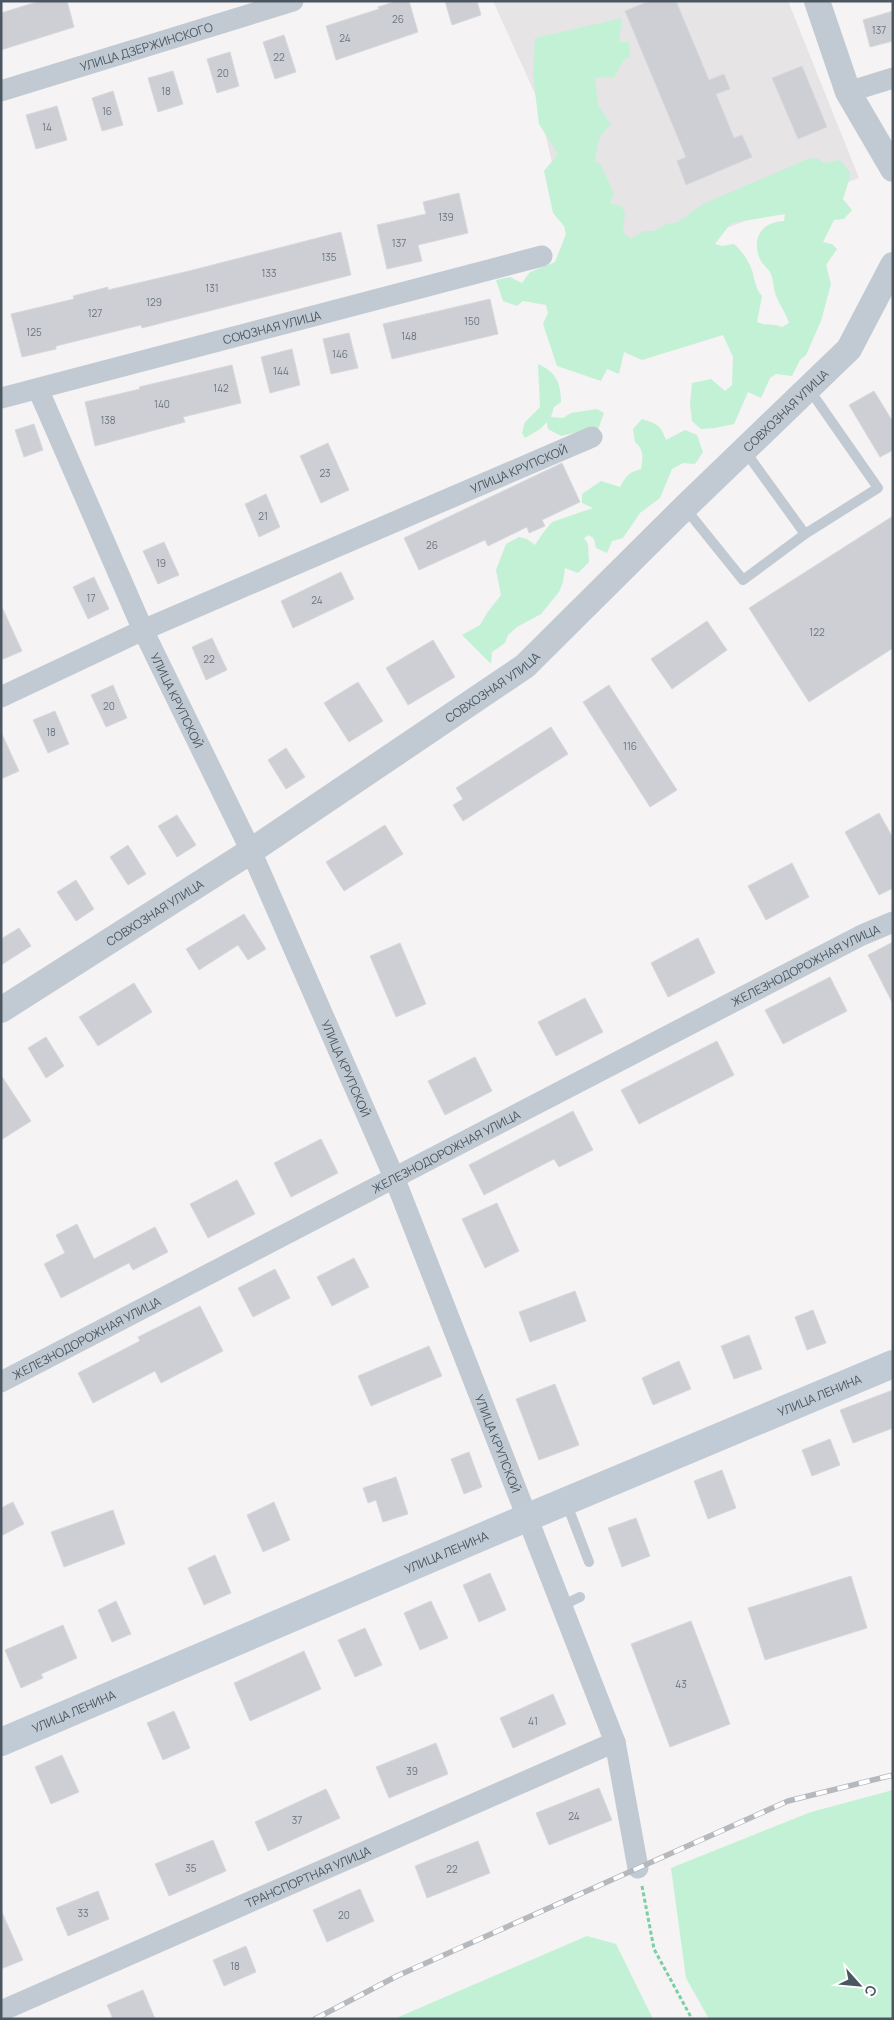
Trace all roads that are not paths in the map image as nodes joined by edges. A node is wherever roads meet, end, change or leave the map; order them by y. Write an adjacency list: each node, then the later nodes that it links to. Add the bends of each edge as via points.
1 (293, 1): 4 (street, УЛИЦА ДЗЕРЖИНСКОГО)
2 (817, 1): 5 (street)
3 (893, 78): 5 (street)
4 (1, 91)
5 (848, 92): 6 (street)
6 (893, 169)
7 (542, 256): 9 (street, СОЮЗНАЯ УЛИЦА)
8 (893, 265): 10 (street, СОВХОЗНАЯ УЛИЦА, via 849,349)
9 (38, 389): 11 (street, СОЮЗНАЯ УЛИЦА); 16 (street, УЛИЦА КРУПСКОЙ)
10 (809, 389): 13 (street, СОВХОЗНАЯ УЛИЦА); 15 (lane, via 878,488)
11 (2, 393)
12 (592, 437): 16 (street, УЛИЦА КРУПСКОЙ)
13 (745, 451): 14 (street, СОВХОЗНАЯ УЛИЦА); 15 (lane)
14 (684, 508): 15 (lane, via 744,580); 18 (street, СОВХОЗНАЯ УЛИЦА, via 525,666)
15 (805, 534)
16 (142, 630): 17 (street, УЛИЦА КРУПСКОЙ); 18 (street, УЛИЦА КРУПСКОЙ)
17 (1, 698)
18 (251, 851): 20 (street, СОВХОЗНАЯ УЛИЦА); 21 (street, УЛИЦА КРУПСКОЙ)
19 (893, 922): 21 (street, ЖЕЛЕЗНОДОРОЖНАЯ УЛИЦА, via 862,935)
20 (1, 1010)
21 (394, 1177): 23 (street, ЖЕЛЕЗНОДОРОЖНАЯ УЛИЦА); 25 (street, УЛИЦА КРУПСКОЙ)
22 (893, 1364): 24 (main road, УЛИЦА ЛЕНИНА)
23 (1, 1382)
24 (565, 1501): 25 (main road, УЛИЦА ЛЕНИНА); 26 (lane)
25 (526, 1518): 27 (main road, УЛИЦА ЛЕНИНА); 28 (street, УЛИЦА КРУПСКОЙ, via 570,1601)
26 (589, 1562)
27 (1, 1742)
28 (615, 1742): 29 (street, УЛИЦА КРУПСКОЙ); 30 (street, ТРАНСПОРТНАЯ УЛИЦА)
29 (638, 1868)
30 (1, 2011)

